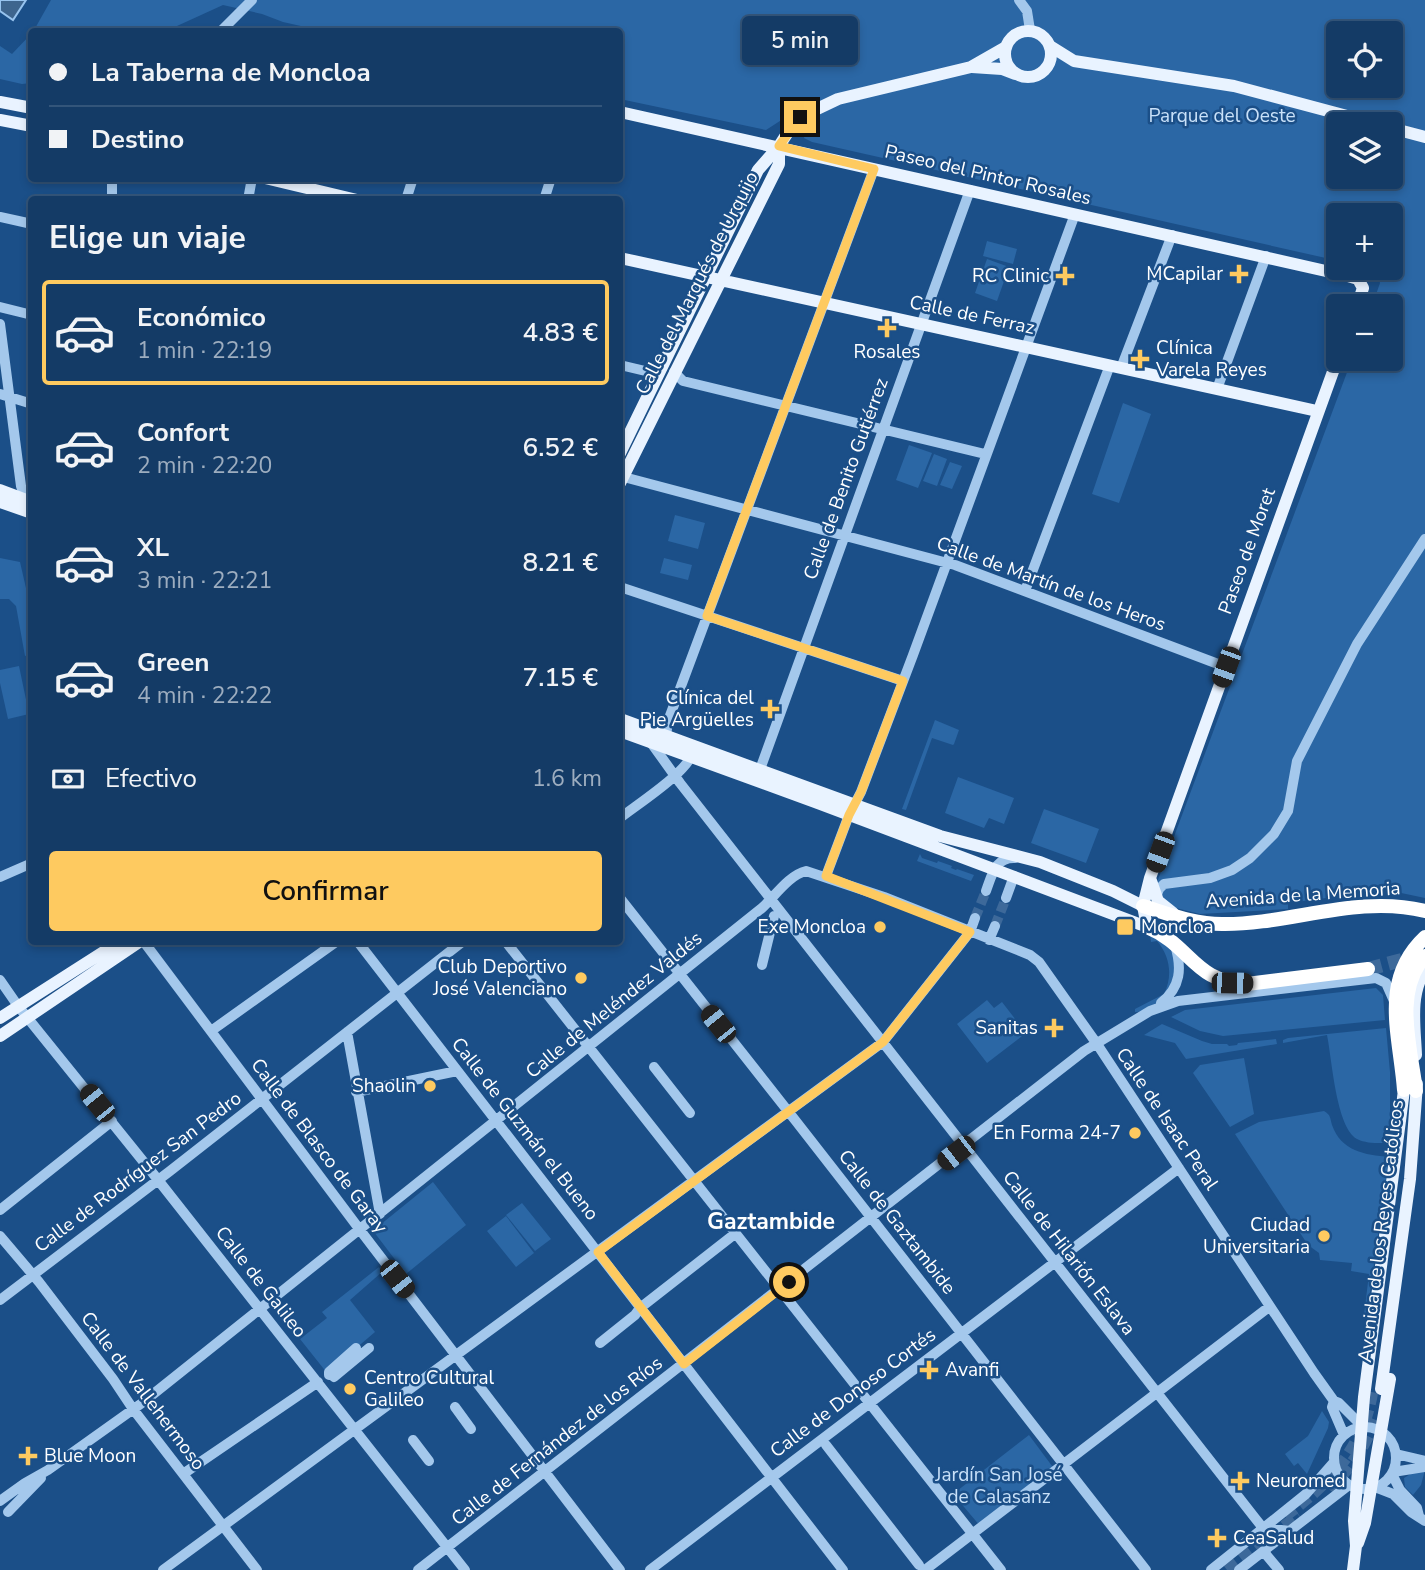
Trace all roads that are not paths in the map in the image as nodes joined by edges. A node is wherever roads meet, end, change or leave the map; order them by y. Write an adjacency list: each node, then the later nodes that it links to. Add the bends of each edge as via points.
1 (252, 0): 3 (street)
2 (1019, 0): 4 (street, via 1027,11)
3 (226, 28)
4 (1030, 30): 5 (main road, via 1042,35); 6 (main road, via 1015,34)
5 (1050, 46): 7 (main road); 9 (main road, via 1051,59)
6 (1006, 47): 8 (main road); 10 (main road, via 1006,62)
7 (1074, 61): 9 (main road); 13 (main road, via 1234,86)
8 (971, 67): 10 (main road); 19 (main road, via 838,99 800,117)
9 (1045, 71): 10 (main road, via 1031,77)
10 (1016, 74)
11 (1, 102): 12 (main road)
12 (28, 107)
13 (1332, 112)
14 (623, 113): 19 (main road, Paseo del Pintor Rosales)
15 (0, 120): 16 (main road)
16 (28, 125)
17 (1403, 131): 18 (main road)
18 (1425, 137)
19 (779, 146): 20 (main road, Paseo del Pintor Rosales); 30 (main road, Calle del Marqués de Urquijo, via 758,170); 31 (main road, Calle del Marqués de Urquijo, via 779,164)
20 (874, 169): 22 (main road, Paseo del Pintor Rosales); 33 (street)
21 (282, 182): 23 (main road)
22 (970, 190): 24 (main road, Paseo del Pintor Rosales); 37 (street, Calle de Benito Gutiérrez)
23 (340, 196)
24 (1075, 214): 27 (main road, Paseo del Pintor Rosales); 38 (street)
25 (0, 217): 26 (street)
26 (28, 223)
27 (1172, 235): 28 (main road, Paseo del Pintor Rosales); 40 (street)
28 (1266, 257): 32 (main road, Paseo del Pintor Rosales, via 1358,279); 44 (street)
29 (623, 258): 30 (main road, Calle de Ferraz)
30 (705, 277): 31 (main road, Calle de Ferraz); 43 (main road, Calle del Marqués de Urquijo)
31 (720, 280): 33 (main road, Calle de Ferraz); 42 (main road, Calle del Marqués de Urquijo)
32 (1361, 294)
33 (824, 303): 37 (main road, Calle de Ferraz); 47 (street)
34 (0, 307): 35 (street)
35 (28, 314)
36 (0, 324): 45 (street)
37 (922, 324): 38 (main road, Calle de Ferraz); 49 (street, Calle de Benito Gutiérrez)
38 (1025, 347): 40 (main road, Calle de Ferraz); 51 (street)
39 (623, 366): 43 (street)
40 (1116, 366): 44 (main road, Calle de Ferraz); 63 (street)
41 (1333, 371): 48 (main road, Paseo de Moret)
42 (674, 372): 47 (street, via 683,381); 52 (main road, Calle del Marqués de Urquijo)
43 (657, 374): 50 (main road, Calle del Marqués de Urquijo)
44 (1217, 389): 48 (main road, Calle de Ferraz)
45 (4, 395): 46 (street); 55 (street)
46 (28, 403)
47 (786, 405): 49 (street); 57 (street)
48 (1317, 411): 66 (main road, Paseo de Moret)
49 (883, 429): 51 (street); 59 (street, Calle de Benito Gutiérrez)
50 (623, 447)
51 (985, 454): 61 (street)
52 (623, 475)
53 (623, 479): 57 (street, Calle de Martín de los Heros)
54 (0, 490): 55 (main road)
55 (28, 500)
56 (0, 502): 58 (main road)
57 (747, 510): 59 (street, Calle de Martín de los Heros); 64 (street)
58 (28, 512)
59 (844, 536): 61 (street, Calle de Martín de los Heros); 65 (street, Calle de Benito Gutiérrez)
60 (1425, 539): 87 (street, via 1351,655 1297,761 1288,811 1274,834 1233,870 1164,884)
61 (946, 563): 63 (street, Calle de Martín de los Heros); 67 (street)
62 (623, 588): 64 (street)
63 (1025, 592): 66 (street, Calle de Martín de los Heros)
64 (707, 616): 65 (street); 70 (street)
65 (804, 648): 67 (street); 74 (street, Calle de Benito Gutiérrez)
66 (1226, 667): 87 (main road, Paseo de Moret, via 1150,878)
67 (903, 681): 75 (street)
68 (623, 720): 70 (main road)
69 (623, 732): 71 (main road)
70 (666, 736): 72 (main road)
71 (652, 744): 72 (main road); 73 (street, Calle de Hilarión Eslava)
72 (693, 752): 73 (street); 74 (main road)
73 (674, 775): 76 (street); 85 (street, Calle de Hilarión Eslava)
74 (758, 775): 75 (main road)
75 (852, 810): 77 (main road); 79 (main road); 80 (street)
76 (623, 816)
77 (1040, 862): 79 (street, via 1007,858); 87 (main road)
78 (28, 865): 82 (street)
79 (995, 869): 81 (main road); 83 (street)
80 (826, 876): 85 (street, Calle de Meléndez Valdés, via 799,872); 93 (street)
81 (1014, 876): 84 (street); 92 (main road)
82 (0, 877)
83 (986, 891)
84 (1006, 898)
85 (771, 900): 109 (street, Calle de Meléndez Valdés); 121 (street, Calle de Hilarión Eslava)
86 (623, 902): 109 (street, Calle de Gaztambide)
87 (1150, 902): 88 (highway, Avenida de la Memoria, via 1179,918 1222,924 1370,906); 92 (main road)
88 (1420, 909)
89 (774, 916): 105 (street)
90 (975, 918): 93 (street)
91 (995, 926): 95 (street)
92 (1147, 927): 96 (highway)
93 (970, 932): 95 (street); 121 (street)
94 (1425, 937): 113 (highway, Avenida de los Reyes Católicos, via 1399,973)
95 (989, 940): 122 (street, Calle de Isaac Peral, via 1039,962)
96 (1174, 941): 108 (highway); 115 (street, via 1179,979 1170,995)
97 (114, 945): 114 (main road)
98 (136, 945): 116 (main road)
99 (143, 945): 118 (street, Calle de Blasco de Garay)
100 (332, 945): 118 (street)
101 (360, 945): 111 (street, Calle de Guzmán el Bueno)
102 (458, 945): 111 (street, Calle de Rodríguez San Pedro)
103 (508, 945): 123 (street)
104 (1425, 956): 126 (highway, Avenida de los Reyes Católicos, via 1407,991)
105 (762, 965)
106 (1368, 969): 108 (highway, via 1247,984)
107 (1425, 971): 126 (main road, via 1415,996)
108 (1206, 974): 112 (street, via 1220,989)
109 (679, 975): 123 (street, Calle de Meléndez Valdés); 129 (street, Calle de Gaztambide)
110 (0, 980): 114 (street, Calle de Galileo)
111 (397, 993): 119 (street, Calle de Rodríguez San Pedro); 125 (street, Calle de Guzmán el Bueno)
112 (1233, 994): 113 (street, via 1376,978 1386,983); 115 (street, Calle de Fernández de los Ríos, via 1178,1000)
113 (1395, 1001): 126 (highway, Avenida de los Reyes Católicos)
114 (18, 1006): 116 (street, Calle de Galileo); 117 (main road)
115 (1150, 1011): 122 (street, Calle de Fernández de los Ríos)
116 (28, 1017): 120 (main road); 131 (street, Calle de Galileo)
117 (0, 1018)
118 (211, 1031): 128 (street, Calle de Blasco de Garay)
119 (347, 1032): 127 (street); 128 (street, Calle de Rodríguez San Pedro)
120 (0, 1036)
121 (883, 1042): 129 (street); 133 (street, Calle de Hilarión Eslava)
122 (1097, 1044): 133 (street, Calle de Fernández de los Ríos); 134 (street, Calle de Isaac Peral)
123 (589, 1047): 132 (street, Calle de Meléndez Valdés); 137 (street)
124 (654, 1067): 130 (street)
125 (457, 1071): 127 (street); 132 (street, Calle de Guzmán el Bueno)
126 (1410, 1091): 135 (main road, Avenida de los Reyes Católicos); 135 (main road, Avenida de los Reyes Católicos, via 1377,1389); 164 (main road)
127 (356, 1092): 139 (street)
128 (262, 1099): 136 (street, Calle de Rodríguez San Pedro); 141 (street, Calle de Blasco de Garay)
129 (789, 1111): 137 (street); 140 (street, Calle de Gaztambide)
130 (690, 1112)
131 (112, 1121): 136 (street, Calle de Galileo); 138 (street)
132 (496, 1121): 139 (street, Calle de Meléndez Valdés); 144 (street, Calle de Guzmán el Bueno)
133 (964, 1146): 140 (street, Calle de Fernández de los Ríos); 145 (street, Calle de Hilarión Eslava)
134 (1179, 1168): 145 (street, Calle de Donoso Cortés); 149 (street, Calle de Isaac Peral)
135 (1410, 1179): 167 (main road, via 1413,1202)
136 (158, 1180): 146 (street, Calle de Rodríguez San Pedro); 151 (street, Calle de Galileo)
137 (694, 1180): 142 (street); 144 (street)
138 (0, 1210)
139 (380, 1214): 141 (street, Calle de Meléndez Valdés)
140 (871, 1219): 147 (street, Calle de Fernández de los Ríos); 152 (street, Calle de Gaztambide)
141 (360, 1230): 151 (street, Calle de Meléndez Valdés); 156 (street, Calle de Blasco de Garay)
142 (736, 1233): 147 (street); 150 (street)
143 (0, 1236): 146 (street, Calle de Vallehermoso)
144 (598, 1252): 150 (street, Calle de Guzmán el Bueno); 156 (street)
145 (1054, 1262): 152 (street, Calle de Donoso Cortés); 159 (street, Calle de Hilarión Eslava)
146 (32, 1275): 148 (street, Calle de Rodríguez San Pedro); 163 (street, Calle de Vallehermoso)
147 (780, 1290): 157 (street, Calle de Fernández de los Ríos); 161 (street)
148 (0, 1300)
149 (1269, 1307): 159 (street); 160 (street, Calle de Isaac Peral)
150 (640, 1308): 153 (street); 157 (street, Calle de Guzmán el Bueno)
151 (260, 1310): 158 (street, Calle de Galileo); 163 (street, Calle de Meléndez Valdés)
152 (961, 1333): 161 (street, Calle de Donoso Cortés); 175 (street, Calle de Gaztambide)
153 (600, 1343)
154 (356, 1348): 155 (street, via 330,1375 334,1377)
155 (369, 1348)
156 (456, 1356): 165 (street); 177 (street, Calle de Blasco de Garay)
157 (684, 1364): 177 (street, Calle de Fernández de los Ríos); 180 (street, Calle de Guzmán el Bueno)
158 (318, 1382): 165 (street, Calle de Galileo); 179 (street)
159 (1156, 1392): 175 (street); 186 (street, Calle de Hilarión Eslava)
160 (1334, 1401): 164 (street, Calle de Isaac Peral); 168 (street, Calle de Isaac Peral, via 1332,1407)
161 (869, 1402): 180 (street, Calle de Donoso Cortés); 188 (street)
162 (455, 1408): 166 (street)
163 (133, 1409): 179 (street, Calle de Vallehermoso); 182 (street, Calle de Meléndez Valdés, via 25,1483)
164 (1363, 1426): 167 (street); 168 (street); 181 (main road)
165 (355, 1429): 185 (street); 189 (street, Calle de Galileo)
166 (471, 1429)
167 (1381, 1430): 171 (street, via 1391,1439); 181 (main road)
168 (1344, 1435): 174 (street)
169 (413, 1440): 172 (street)
170 (826, 1445): 191 (street, Calle de Donoso Cortés)
171 (1396, 1454): 173 (street); 178 (street)
172 (429, 1461)
173 (1425, 1461)
174 (1334, 1462): 181 (street, via 1339,1475); 186 (street, via 1306,1494)
175 (1063, 1464): 188 (street); 200 (street, Calle de Gaztambide)
176 (1425, 1467): 178 (street)
177 (545, 1472): 189 (street, Calle de Fernández de los Ríos); 196 (street, Calle de Blasco de Garay)
178 (1392, 1473): 181 (street, via 1384,1482); 183 (street)
179 (183, 1474): 185 (street, Calle de Vallehermoso)
180 (771, 1478): 197 (street, Calle de Donoso Cortés); 198 (street, Calle de Guzmán el Bueno)
181 (1363, 1487): 183 (street, via 1392,1494); 187 (street); 204 (main road, via 1364,1528)
182 (3, 1506): 184 (street, Calle de Meléndez Valdés)
183 (1422, 1519)
184 (0, 1521)
185 (223, 1525): 192 (street); 193 (street, Calle de Vallehermoso)
186 (1263, 1528): 187 (street); 201 (street)
187 (1290, 1531): 190 (street)
188 (972, 1534): 191 (street); 199 (street)
189 (447, 1548): 194 (street, Calle de Fernández de los Ríos); 195 (street, Calle de Galileo)
190 (1264, 1552): 202 (street); 203 (street)
191 (922, 1567)
192 (163, 1570)
193 (257, 1570)
194 (418, 1570)
195 (464, 1570)
196 (620, 1570)
197 (650, 1570)
198 (843, 1570)
199 (1001, 1570)
200 (1146, 1570)
201 (1211, 1570)
202 (1239, 1570)
203 (1279, 1570)
204 (1353, 1570)

